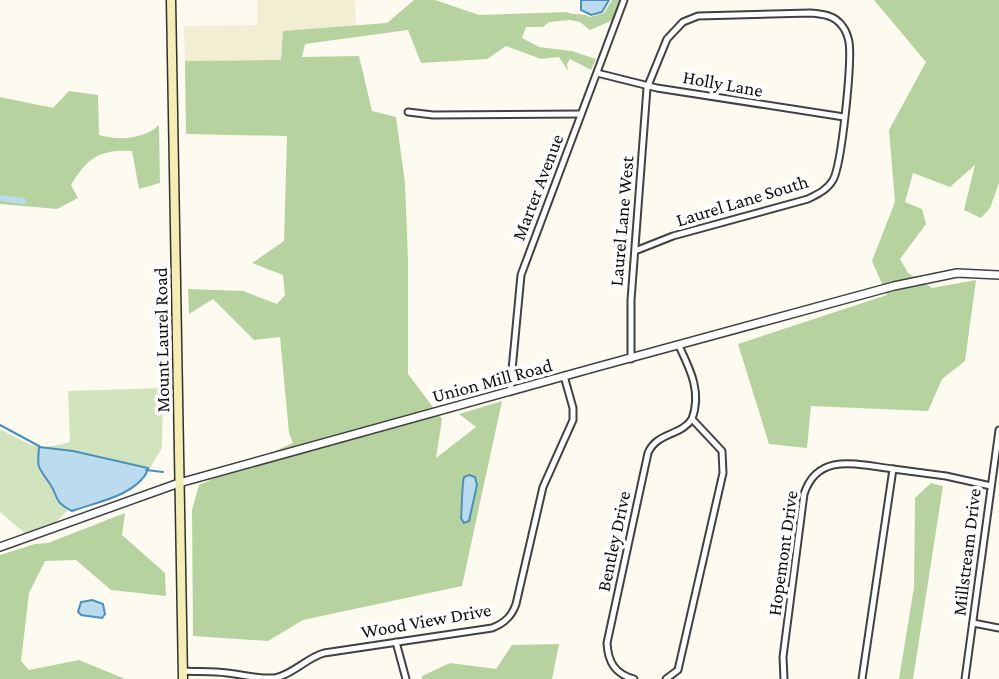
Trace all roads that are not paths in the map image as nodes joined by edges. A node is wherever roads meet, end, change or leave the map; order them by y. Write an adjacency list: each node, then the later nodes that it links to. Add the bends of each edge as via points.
1 (171, 0): 17 (main road, Mount Laurel Road)
2 (624, 0): 3 (street, Marter Avenue)
3 (597, 73): 4 (street, Holly Lane); 6 (street, Marter Avenue)
4 (649, 85): 7 (street, Holly Lane); 7 (street, Laurel Lane West, via 667,38 690,19 822,13 841,24 849,43); 8 (street, Laurel Lane West)
5 (408, 112): 6 (street)
6 (581, 114): 13 (street, Marter Avenue, via 521,275)
7 (844, 117): 8 (street, Laurel Lane South, via 838,167 822,192)
8 (635, 251): 11 (street, Laurel Lane West)
9 (999, 275): 10 (street, Union Mill Road, via 957,273 894,286)
10 (678, 345): 11 (street, Union Mill Road); 14 (street, via 696,389)
11 (631, 359): 12 (street, Union Mill Road)
12 (564, 376): 13 (street, Union Mill Road); 22 (street, Wood View Drive, via 573,420 542,487 511,615 492,628)
13 (510, 391): 17 (street, Union Mill Road)
14 (692, 419): 25 (street, Bentley Drive, via 656,440 648,453 607,643 615,669); 26 (street, via 722,452 722,480 678,670)
15 (999, 430): 18 (street, Millstream Drive)
16 (893, 469): 18 (street, Hopemont Drive); 27 (street, Hopemont Drive, via 837,463 820,470 807,485 783,657); 28 (street)
17 (179, 482): 19 (street, Union Mill Road); 23 (main road, Mount Laurel Road)
18 (991, 486): 20 (street, Millstream Drive)
19 (0, 547)
20 (973, 623): 21 (street); 29 (street, Millstream Drive)
21 (999, 628)
22 (397, 642): 23 (street, Wood View Drive, via 317,655 274,678); 24 (street)
23 (183, 675)
24 (406, 679)
25 (634, 679)
26 (666, 679)
27 (784, 679)
28 (862, 679)
29 (965, 679)

